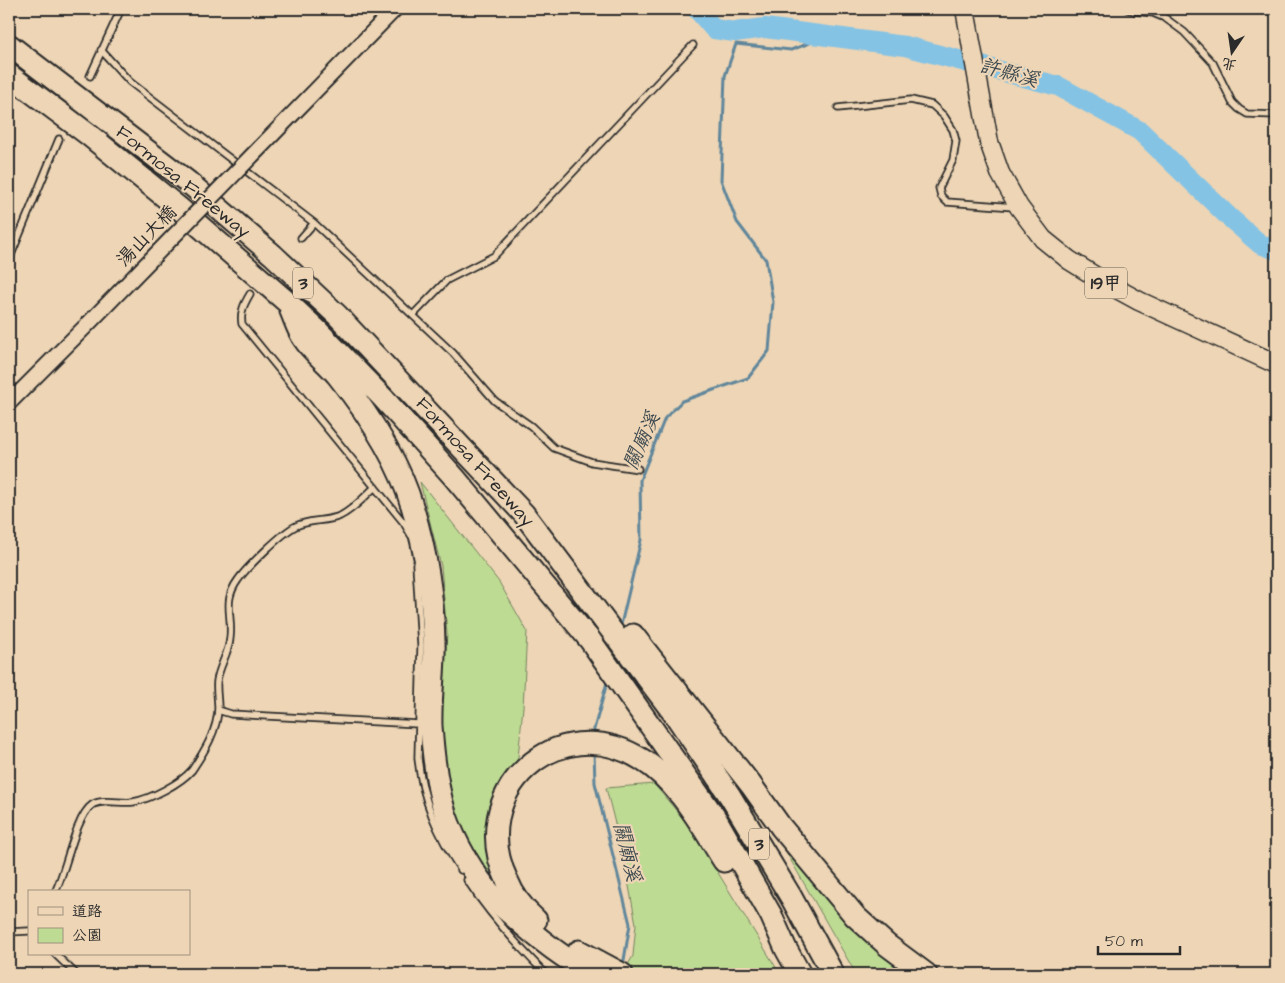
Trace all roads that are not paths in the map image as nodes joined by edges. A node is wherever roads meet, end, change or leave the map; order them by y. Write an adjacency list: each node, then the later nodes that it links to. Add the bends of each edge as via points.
1 (121, 9): 7 (lane)
2 (395, 9): 21 (street, 湯山大橋, bridge)
3 (965, 9): 13 (main road, 19甲, via 989,142 1000,172)
4 (1127, 9): 11 (lane, via 1153,13 1184,32 1213,63 1232,102 1239,109 1248,114)
5 (9, 45): 27 (highway, Formosa Freeway / 3, via 188,182 337,315 562,557)
6 (693, 45): 19 (lane, via 494,256 447,280)
7 (101, 50): 9 (lane); 14 (lane, via 130,82)
8 (9, 75): 18 (highway, Formosa Freeway / 3, via 119,159)
9 (90, 76)
10 (838, 108): 13 (lane, via 911,100 932,105 944,116 956,141 953,160 939,188 941,196 947,202)
11 (1276, 115)
12 (59, 139): 16 (lane)
13 (1019, 207): 20 (main road, 19甲, via 1044,239 1069,260 1106,283)
14 (314, 223): 15 (lane); 19 (lane)
15 (301, 238)
16 (9, 260)
17 (250, 294): 23 (lane, via 240,316 242,324)
18 (287, 302): 32 (highway, Formosa Freeway / 3, via 326,338 422,441 590,640 716,819 771,915); 34 (highway, via 303,339 337,374 378,432 413,507 431,594 434,754 445,812 456,838 495,900 554,949)
19 (413, 315): 22 (lane, via 453,353 495,402 531,426 554,448 592,462)
20 (1276, 364)
21 (9, 402)
22 (638, 469)
23 (375, 487): 24 (lane, via 404,523); 26 (lane, via 339,516 306,521 294,527 238,579 231,591 228,607 231,635 217,682)
24 (414, 546)
25 (416, 556): 28 (lane, via 421,646)
26 (218, 710): 28 (lane, via 232,714); 29 (lane, via 204,752 182,780 148,798 92,805 83,816)
27 (684, 713): 39 (highway, 3); 40 (highway, via 751,785 781,827 855,916)
28 (418, 724): 36 (lane, via 419,772 429,811 445,846 482,903)
29 (56, 890)
30 (9, 932): 31 (lane)
31 (28, 932)
32 (786, 949): 34 (highway, via 762,924 693,813 658,772 641,758 617,748 575,744 556,748 539,757 510,786 496,829 496,850 514,896 533,918 580,951); 38 (highway, Formosa Freeway / 3)
33 (57, 956): 35 (lane)
34 (593, 970): 37 (highway)
35 (76, 974)
36 (546, 974)
37 (622, 974)
38 (800, 974)
39 (833, 974)
40 (926, 974)

